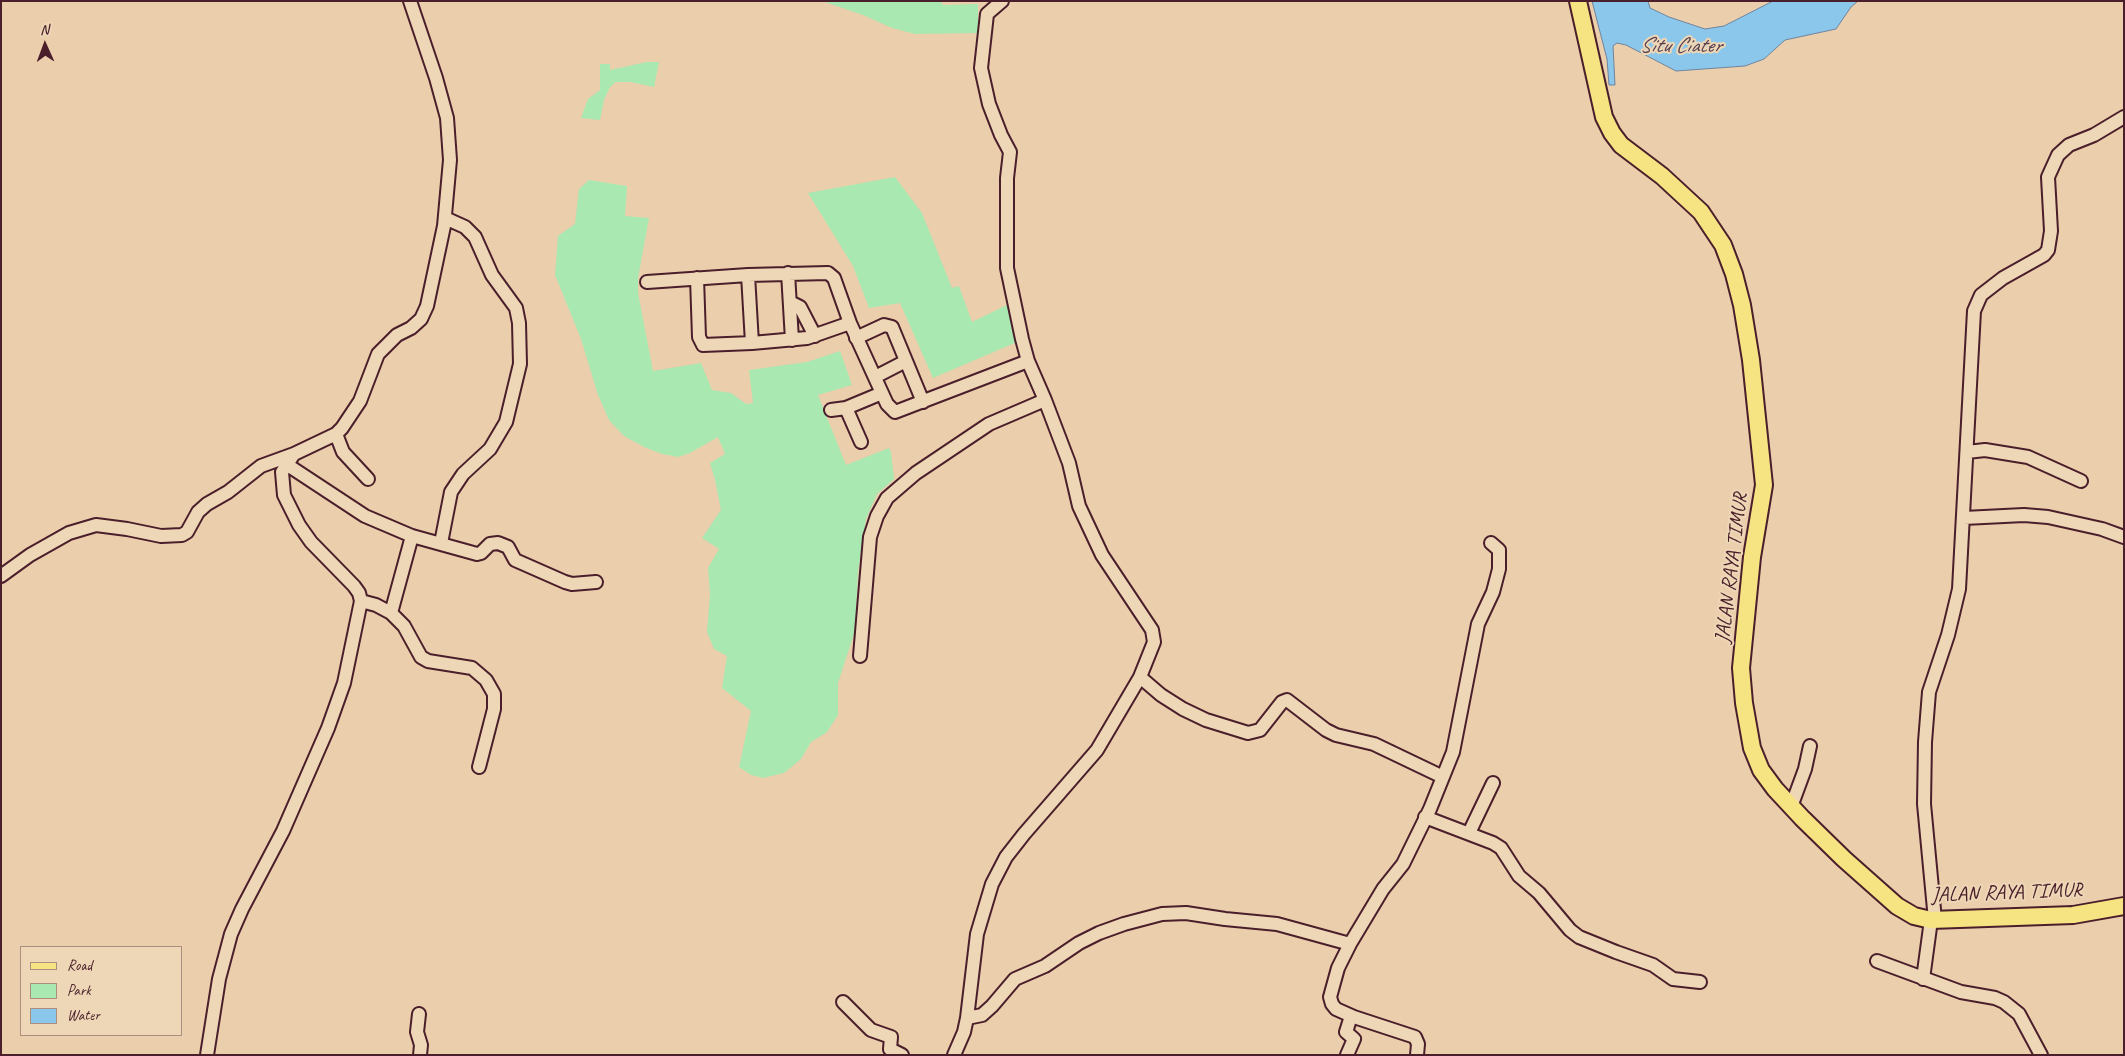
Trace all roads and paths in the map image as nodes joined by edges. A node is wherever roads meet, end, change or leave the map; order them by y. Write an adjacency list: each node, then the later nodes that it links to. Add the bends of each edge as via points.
1 (410, 1): 5 (street, via 447,118 450,160)
2 (1002, 1): 16 (street, via 987,14 981,68 989,104 1010,152 1007,268)
3 (1578, 1): 46 (main road, JALAN RAYA TIMUR, via 1604,117 1612,133 1621,145 1662,176 1701,212 1723,244 1734,274 1751,360 1764,477 1741,668 1744,703 1752,748 1761,770)
4 (2124, 118): 26 (street, via 2058,155 2048,177 2051,231 2048,250 2003,278 1981,295 1977,303 1972,328)
5 (445, 222): 24 (street, via 427,306 421,319 397,335 378,354 360,401); 34 (street, via 465,227 475,237 492,275 516,308 520,364 506,422 490,449 463,474 451,492)
6 (788, 273): 7 (street); 10 (street); 11 (street, via 832,275)
7 (748, 275): 8 (street); 15 (street)
8 (696, 278): 9 (street); 15 (street, via 701,343)
9 (647, 282)
10 (790, 302): 12 (street, via 800,307); 14 (street)
11 (850, 323): 12 (street); 13 (street)
12 (815, 336): 14 (street)
13 (856, 338): 17 (street, via 888,325 892,327); 18 (street)
14 (792, 340): 15 (street)
15 (752, 343)
16 (1028, 361): 20 (street); 21 (street)
17 (906, 362): 18 (street); 21 (street)
18 (875, 377): 19 (street)
19 (882, 393): 21 (street, via 889,408 895,412); 22 (street)
20 (1045, 400): 40 (street, via 989,424 916,473 886,498 870,537); 41 (street, via 1069,463 1080,506 1098,547 1152,630 1154,642)
21 (923, 402)
22 (846, 408): 23 (street); 25 (street)
23 (831, 410)
24 (336, 434): 27 (street); 29 (street, via 347,456)
25 (860, 442)
26 (1967, 452): 30 (street, via 1985,450 2028,457); 31 (street)
27 (294, 454): 28 (street); 36 (street, via 261,466 207,504 182,536 160,536 108,526 86,527 30,555)
28 (286, 464): 32 (street, via 365,516); 38 (street, via 282,472 284,495 290,508 311,542 359,593)
29 (368, 479)
30 (2080, 480)
31 (1964, 518): 33 (street, via 2048,517); 50 (street, via 1959,589 1929,692 1925,742 1924,804)
32 (412, 536): 34 (street); 39 (street)
33 (2124, 537)
34 (441, 543): 37 (street, via 477,554 490,544 498,543 508,547 515,560 565,582)
35 (1491, 543): 44 (street, via 1500,550 1499,569 1493,592 1478,624 1453,752)
36 (1, 576)
37 (596, 582)
38 (361, 601): 39 (street, via 376,604); 59 (street, via 344,683 328,728 283,831 231,934 219,978)
39 (391, 613): 43 (street, via 404,626 421,657 472,668 486,680 494,694 494,709)
40 (860, 656)
41 (1140, 677): 44 (street, via 1183,709 1248,733 1260,730 1282,702 1288,700 1336,735 1374,744); 58 (street, via 1097,750 1024,834 1006,857 992,884 977,934)
42 (1810, 746): 46 (street)
43 (480, 767)
44 (1443, 777): 47 (street)
45 (1493, 783): 48 (street)
46 (1791, 807): 50 (main road, JALAN RAYA TIMUR, via 1898,906 1914,916)
47 (1426, 817): 48 (street); 51 (street, via 1403,864 1383,889)
48 (1468, 833): 54 (street, via 1502,848 1519,876 1574,934 1653,965 1673,979)
49 (2124, 906): 50 (main road, JALAN RAYA TIMUR, via 2073,915)
50 (1933, 920): 53 (street)
51 (1350, 944): 57 (street, via 1338,968 1330,997 1333,1007); 58 (street, via 1277,924 1186,913 1162,914 1124,924 1086,940 1045,966 1015,979 992,1006 982,1014)
52 (1877, 961): 53 (street)
53 (1923, 979): 65 (street, via 2004,1002 2019,1014)
54 (1700, 982)
55 (843, 1002): 61 (street, via 871,1030 891,1037 890,1049)
56 (419, 1014): 60 (street)
57 (1351, 1016): 63 (street, via 1346,1032 1354,1039); 64 (street, via 1415,1037)
58 (967, 1018): 62 (street)
59 (207, 1055)
60 (420, 1055)
61 (902, 1055)
62 (954, 1055)
63 (1347, 1055)
64 (1417, 1055)
65 (2041, 1055)

